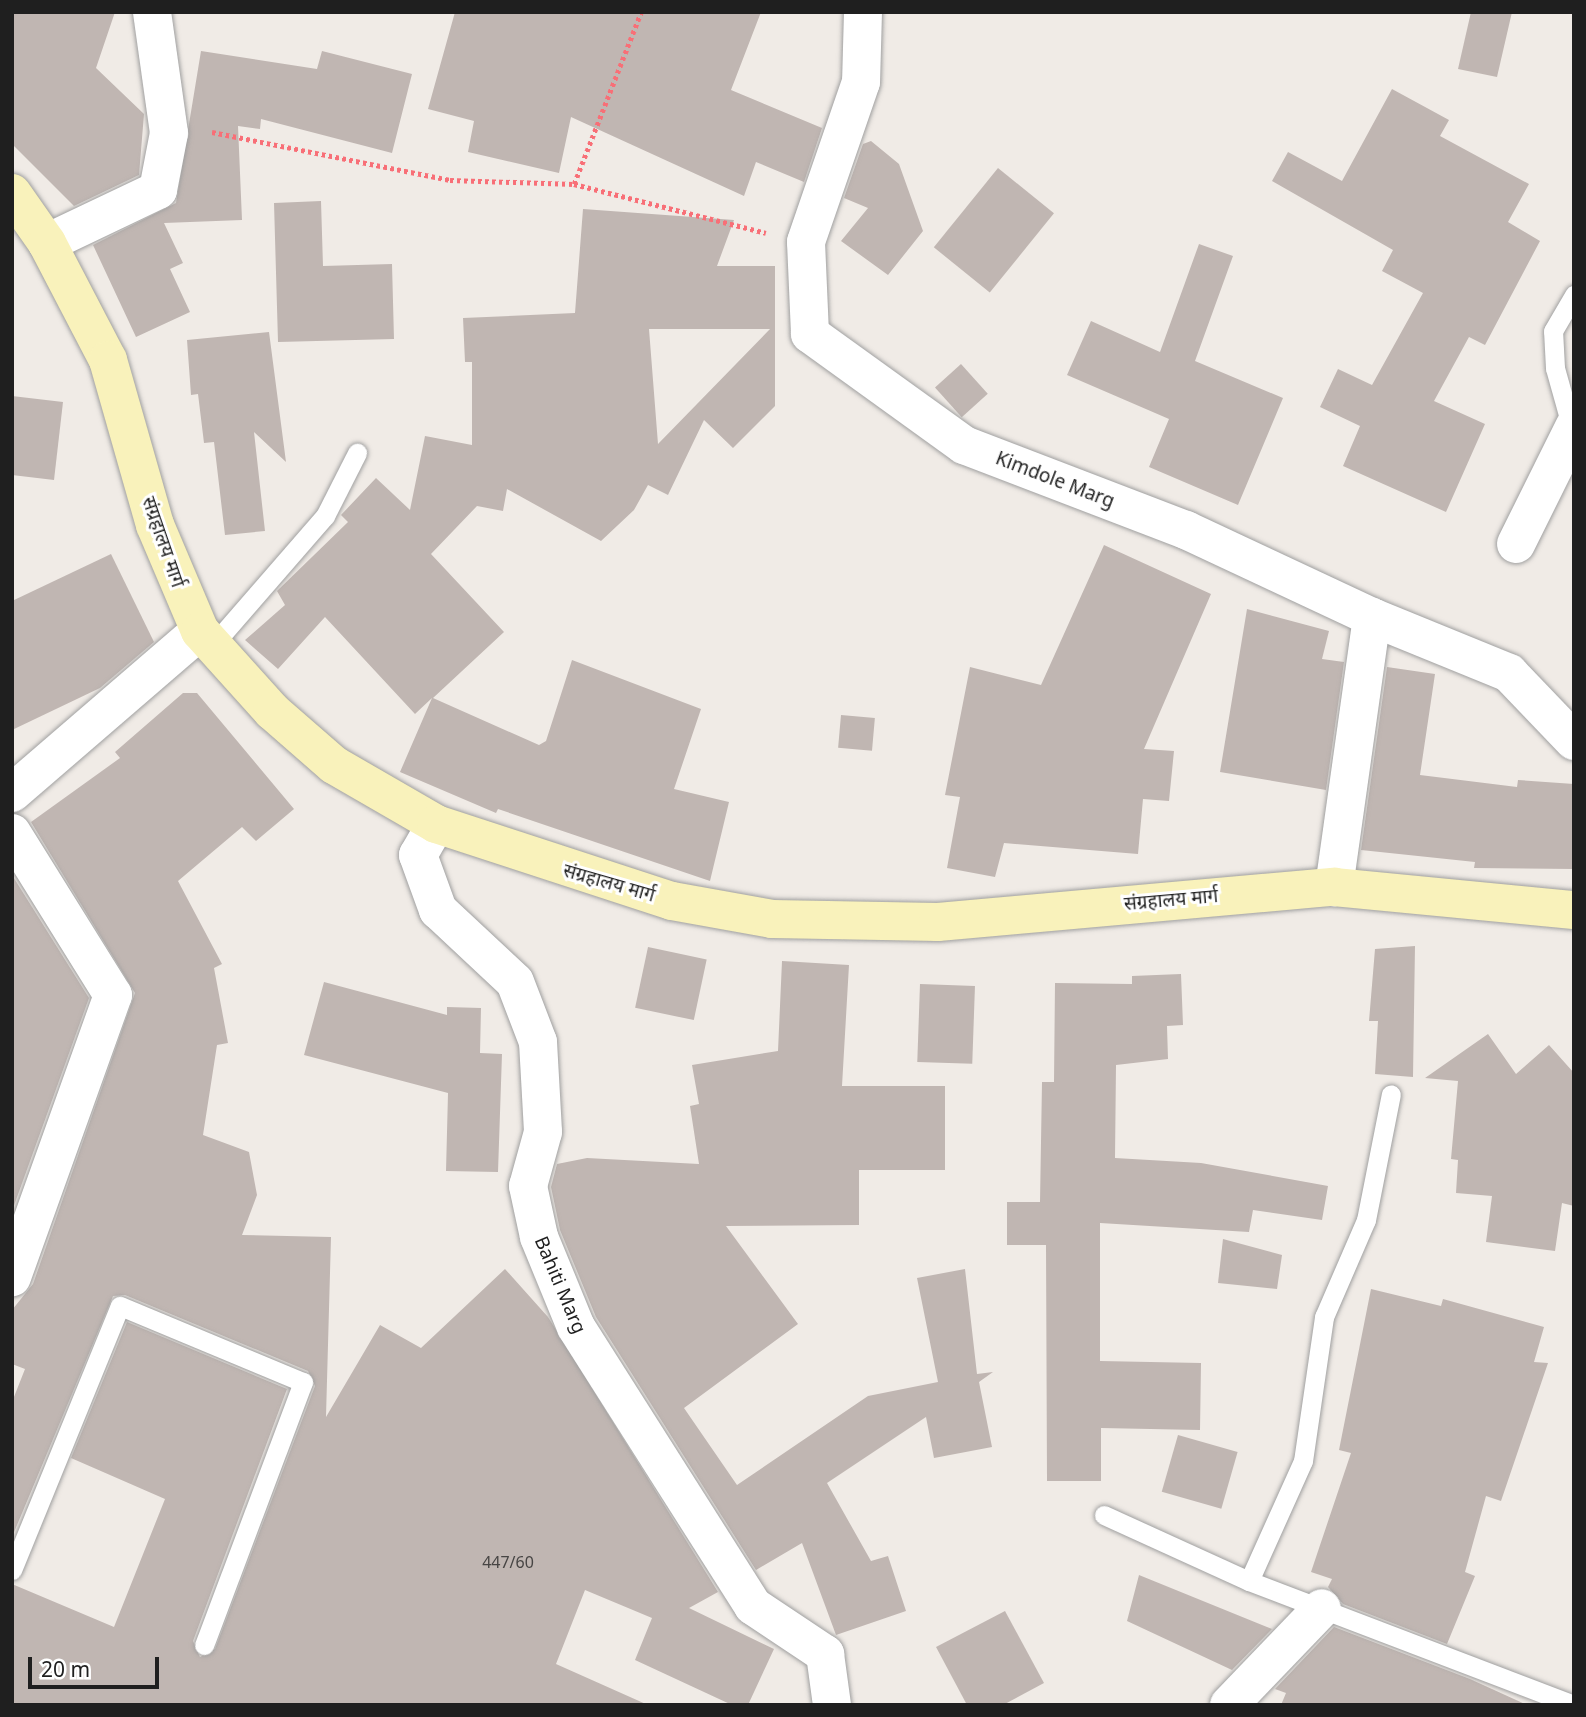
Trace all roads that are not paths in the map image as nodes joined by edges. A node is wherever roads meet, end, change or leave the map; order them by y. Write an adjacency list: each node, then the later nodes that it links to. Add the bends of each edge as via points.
1 (152, 12): 4 (street, via 169,133 158,190)
2 (863, 12): 9 (street, Kimdole Marg, via 861,82 806,242 810,334 964,445 1186,530)
3 (12, 193): 4 (main road, संग्रहालय मार्ग)
4 (47, 243): 10 (main road, संग्रहालय मार्ग, via 108,360 162,547)
5 (1574, 295): 6 (lane, via 1553,331 1555,368)
6 (1573, 428): 8 (street)
7 (357, 453): 10 (lane, via 325,516)
8 (1516, 544)
9 (1373, 617): 11 (street, via 1509,673); 15 (street)
10 (205, 639): 12 (street); 13 (main road, संग्रहालय मार्ग, via 334,765)
11 (1574, 741)
12 (12, 793)
13 (436, 824): 15 (main road, संग्रहालय मार्ग, via 647,894 772,919 938,922); 24 (street, Bahiti Marg, via 418,855 438,910 515,982 538,1042 542,1132 528,1186 539,1237 576,1327 753,1606 825,1654)
14 (12, 833): 18 (street, via 113,995)
15 (1334, 887): 16 (main road, संग्रहालय मार्ग)
16 (1574, 910)
17 (1391, 1094): 21 (lane, via 1366,1220 1324,1317 1303,1461)
18 (12, 1277)
19 (1104, 1515): 21 (lane)
20 (12, 1570): 23 (lane, via 120,1306 303,1382)
21 (1250, 1581): 22 (lane)
22 (1322, 1608): 25 (street); 26 (lane)
23 (204, 1645)
24 (832, 1705)
25 (1229, 1705)
26 (1573, 1705)

